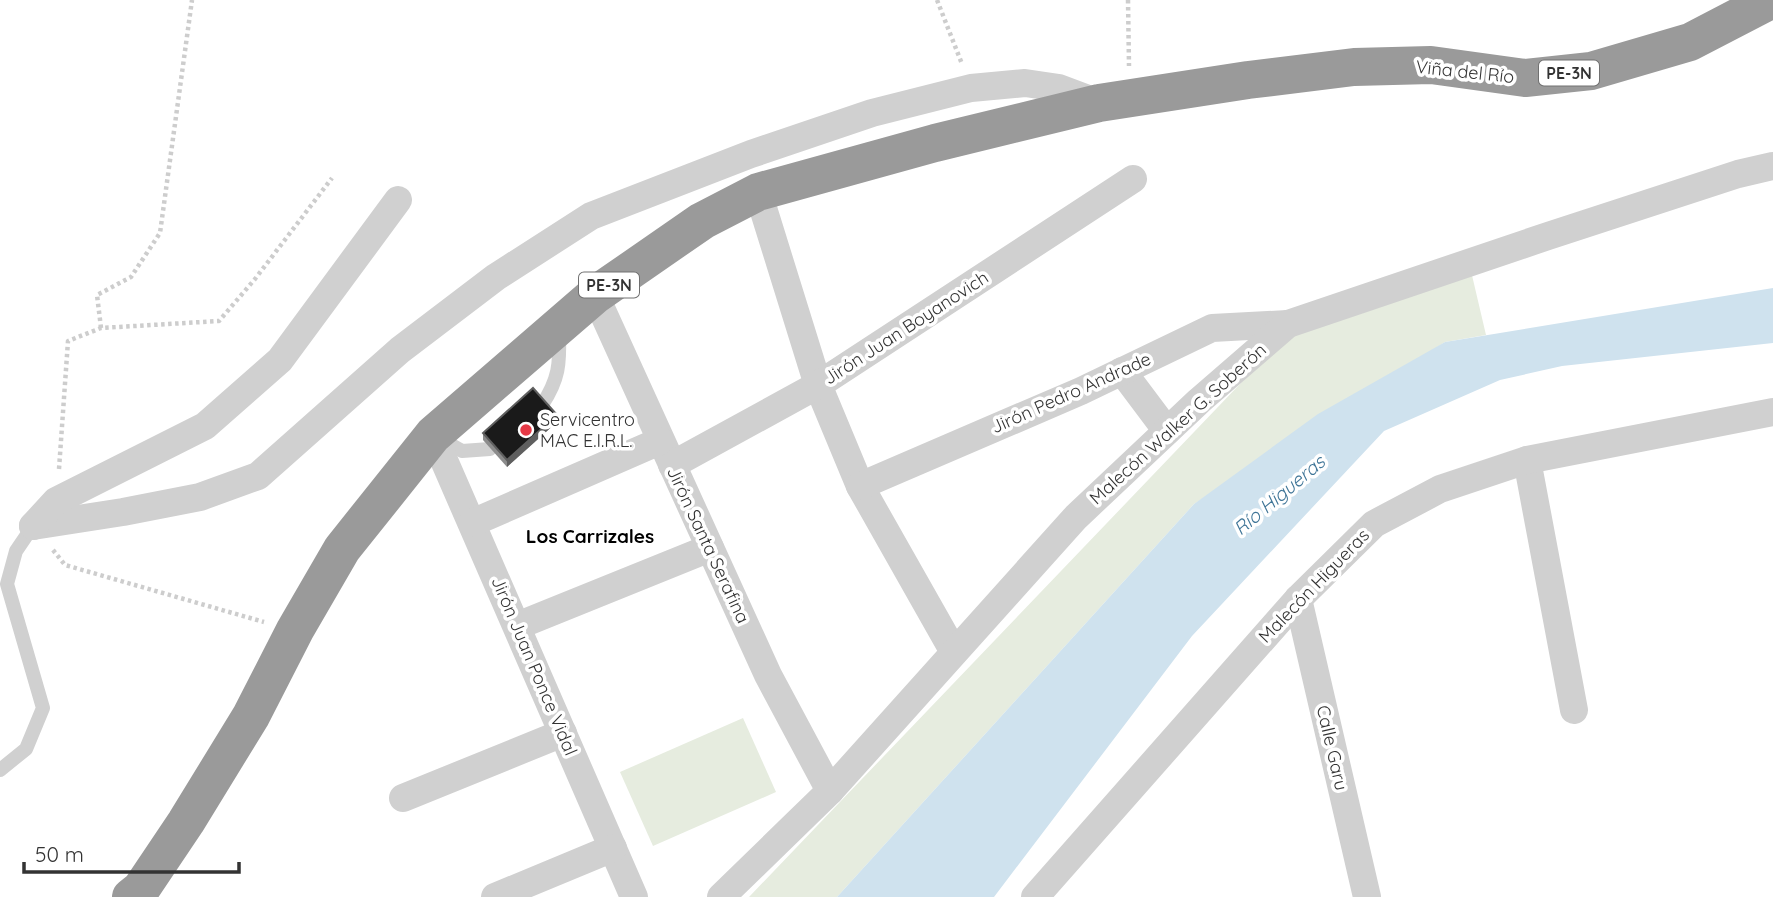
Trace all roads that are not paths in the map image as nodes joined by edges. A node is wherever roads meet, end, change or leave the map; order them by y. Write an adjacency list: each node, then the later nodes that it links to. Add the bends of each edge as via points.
1 (1771, 0): 2 (highway, Viña del Río / PE-3N, via 1690,42 1591,71 1525,78 1431,65 1354,67)
2 (1114, 101): 5 (highway, PE-3N, via 935,143); 21 (street, via 1025,83 971,88 872,114 751,154 591,216 495,276 400,349 258,476 200,497)
3 (1773, 166): 8 (street, Malecón Walker G. Soberón)
4 (1133, 179): 11 (street, Jirón Juan Boyanovich)
5 (758, 192): 7 (highway, PE-3N, via 702,221); 11 (street)
6 (398, 200): 21 (street, via 280,360 205,426 56,501)
7 (595, 295): 9 (highway, PE-3N); 17 (street, Jirón Santa Serafina)
8 (1288, 324): 10 (street, Jirón Pedro Andrade, via 1217,326); 14 (street, Malecón Walker G. Soberón)
9 (558, 326): 12 (lane, via 559,364 554,387); 15 (highway, PE-3N)
10 (1122, 371): 14 (street); 19 (street, Jirón Pedro Andrade)
11 (818, 385): 17 (street, Jirón Juan Boyanovich); 19 (street)
12 (542, 405)
13 (1773, 412): 18 (street, Malecón Higueras)
14 (1167, 431): 25 (street, Malecón Walker G. Soberón, via 1076,517)
15 (433, 435): 16 (lane, via 463,451); 20 (street, Jirón Juan Ponce Vidal); 32 (highway, PE-3N, via 342,549 251,716 186,822)
16 (490, 449)
17 (666, 453): 20 (street, Jirón Juan Boyanovich); 22 (street, Jirón Santa Serafina)
18 (1527, 460): 23 (street, Malecón Higueras, via 1440,489 1374,524); 26 (street)
19 (860, 486): 25 (street)
20 (472, 523): 24 (street, Jirón Juan Ponce Vidal)
21 (33, 526): 28 (lane, via 16,551 7,584 43,708 26,749)
22 (710, 548): 24 (street); 29 (street, Jirón Santa Serafina, via 768,675)
23 (1298, 599): 36 (street, Malecón Higueras); 37 (street, Calle Garu)
24 (517, 626): 27 (street, Jirón Juan Ponce Vidal)
25 (954, 652): 29 (street, Malecón Walker G. Soberón)
26 (1574, 710)
27 (563, 733): 30 (street); 31 (street, Jirón Juan Ponce Vidal)
28 (0, 770)
29 (830, 791): 35 (street, Malecón Walker G. Soberón)
30 (403, 798)
31 (613, 848): 33 (street); 34 (street, Jirón Juan Ponce Vidal)
32 (131, 897)
33 (495, 897)
34 (634, 897)
35 (721, 897)
36 (1035, 897)
37 (1367, 897)

